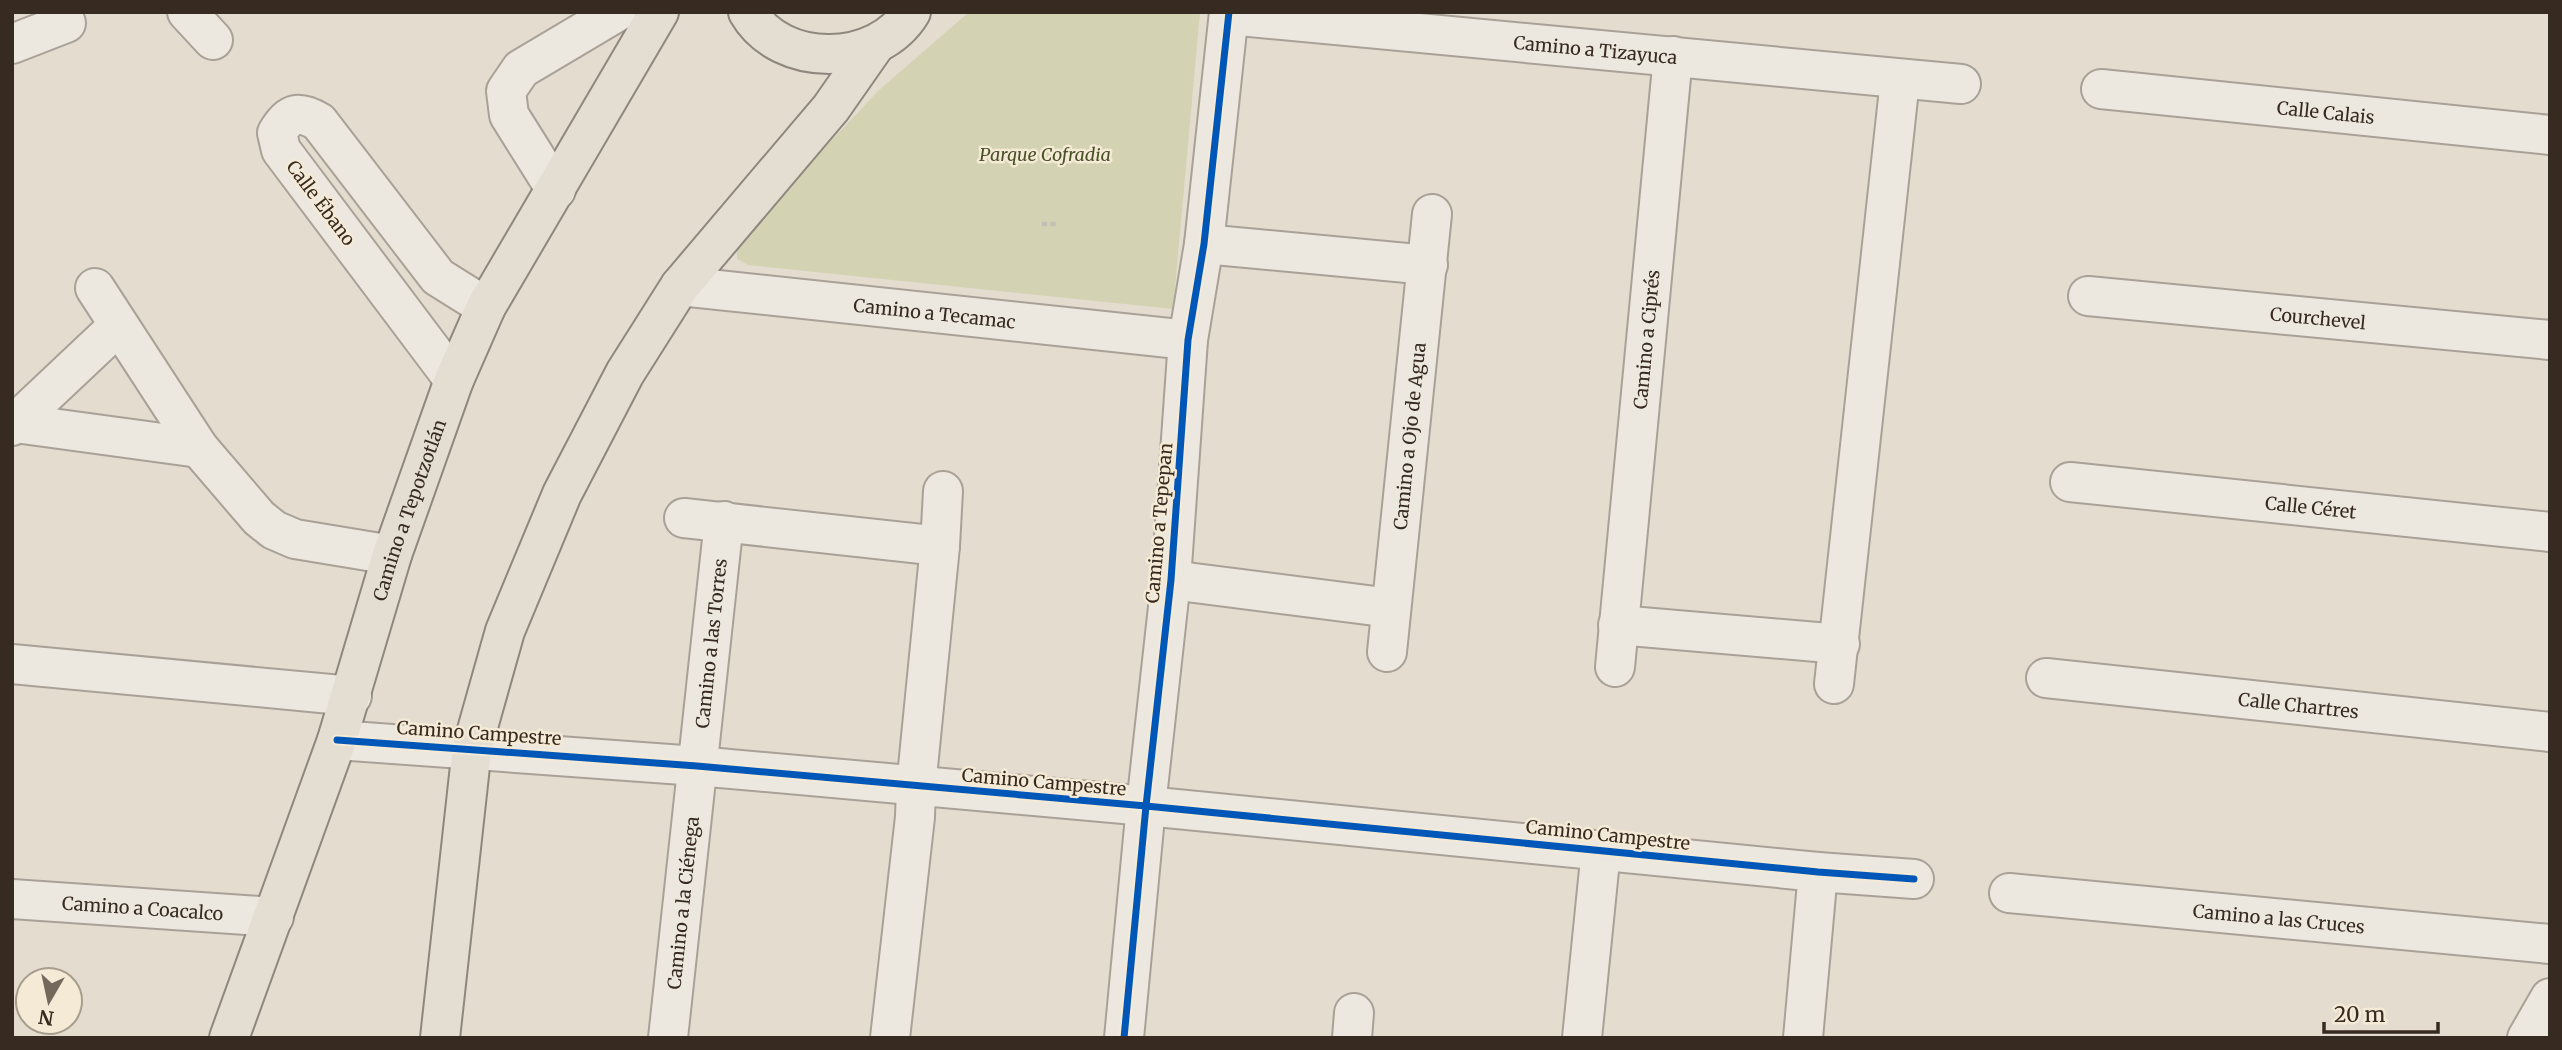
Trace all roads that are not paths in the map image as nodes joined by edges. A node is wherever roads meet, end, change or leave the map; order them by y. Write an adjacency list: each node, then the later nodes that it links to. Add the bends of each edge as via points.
1 (187, 12): 8 (street)
2 (617, 12): 16 (street, via 521,69 506,90 509,115)
3 (659, 12): 16 (main road, Camino a Tepotzotlán)
4 (748, 12): 10 (main road, via 778,41 809,53 843,55)
5 (1229, 14): 11 (street, Camino a Tizayuca); 18 (street, Camino a Tepepan)
6 (913, 15): 10 (main road)
7 (66, 23): 9 (street)
8 (213, 40)
9 (12, 44)
10 (875, 45): 20 (main road, via 831,107)
11 (1673, 56): 12 (street, Camino a Tizayuca); 39 (street, Camino a Ciprés)
12 (1900, 80): 13 (street, Camino a Tizayuca); 40 (street)
13 (1961, 84)
14 (2101, 89): 15 (street, Calle Calais)
15 (2550, 135)
16 (556, 190): 23 (main road, Camino a Tepotzotlán)
17 (1432, 214): 19 (street, Camino a Ojo de Agua)
18 (1204, 244): 19 (street); 25 (street, Camino a Tepepan)
19 (1427, 265): 38 (street, Camino a Ojo de Agua)
20 (680, 286): 25 (street, Camino a Tecamac); 49 (main road, via 625,373 562,494 505,631)
21 (95, 288): 24 (street)
22 (2088, 296): 26 (street, Courchevel)
23 (486, 307): 27 (main road, Camino a Tepotzotlán); 27 (street, Calle Ébano, via 438,277 319,122 305,114 284,122 277,133 281,150)
24 (118, 326): 28 (street); 29 (street)
25 (1188, 340): 37 (street, Camino a Tepepan)
26 (2550, 340)
27 (454, 380): 36 (main road, Camino a Tepotzotlán)
28 (13, 425): 29 (street)
29 (199, 448): 36 (street, via 274,530 295,539)
30 (2070, 482): 34 (street, Calle Céret)
31 (943, 491): 35 (street)
32 (684, 518): 33 (street)
33 (724, 521): 35 (street); 50 (street, Camino a las Torres)
34 (2550, 532)
35 (940, 546): 51 (street)
36 (392, 555): 46 (main road, Camino a Tepotzotlán)
37 (1171, 580): 38 (street); 52 (street, Camino a Tepepan)
38 (1391, 608): 41 (street, Camino a Ojo de Agua)
39 (1618, 625): 40 (street); 43 (street, Camino a Ciprés)
40 (1840, 644): 45 (street)
41 (1387, 652)
42 (12, 664): 46 (street)
43 (1615, 667)
44 (2046, 678): 47 (street, Calle Chartres)
45 (1834, 684)
46 (352, 696): 48 (main road, Camino a Tepotzotlán)
47 (2550, 732)
48 (337, 740): 49 (street, Camino Campestre); 58 (main road, Camino a Tepotzotlán)
49 (472, 748): 50 (street, Camino Campestre); 62 (main road)
50 (697, 766): 51 (street, Camino Campestre); 63 (street, Camino a la Ciénega)
51 (916, 787): 52 (street, Camino Campestre); 64 (street)
52 (1146, 806): 53 (street, Camino Campestre); 65 (street, Camino a Tepepan)
53 (1601, 849): 54 (street, Camino Campestre); 66 (street)
54 (1818, 873): 55 (street, Camino Campestre); 67 (street)
55 (1914, 879)
56 (2009, 893): 59 (street, Camino a las Cruces)
57 (12, 899): 58 (street, Camino a Coacalco)
58 (274, 917): 61 (main road, Camino a Tepotzotlán)
59 (2550, 944)
60 (2550, 998): 68 (street)
61 (229, 1038)
62 (440, 1038)
63 (668, 1038)
64 (890, 1038)
65 (1124, 1038)
66 (1582, 1038)
67 (1803, 1038)
68 (2527, 1038)

